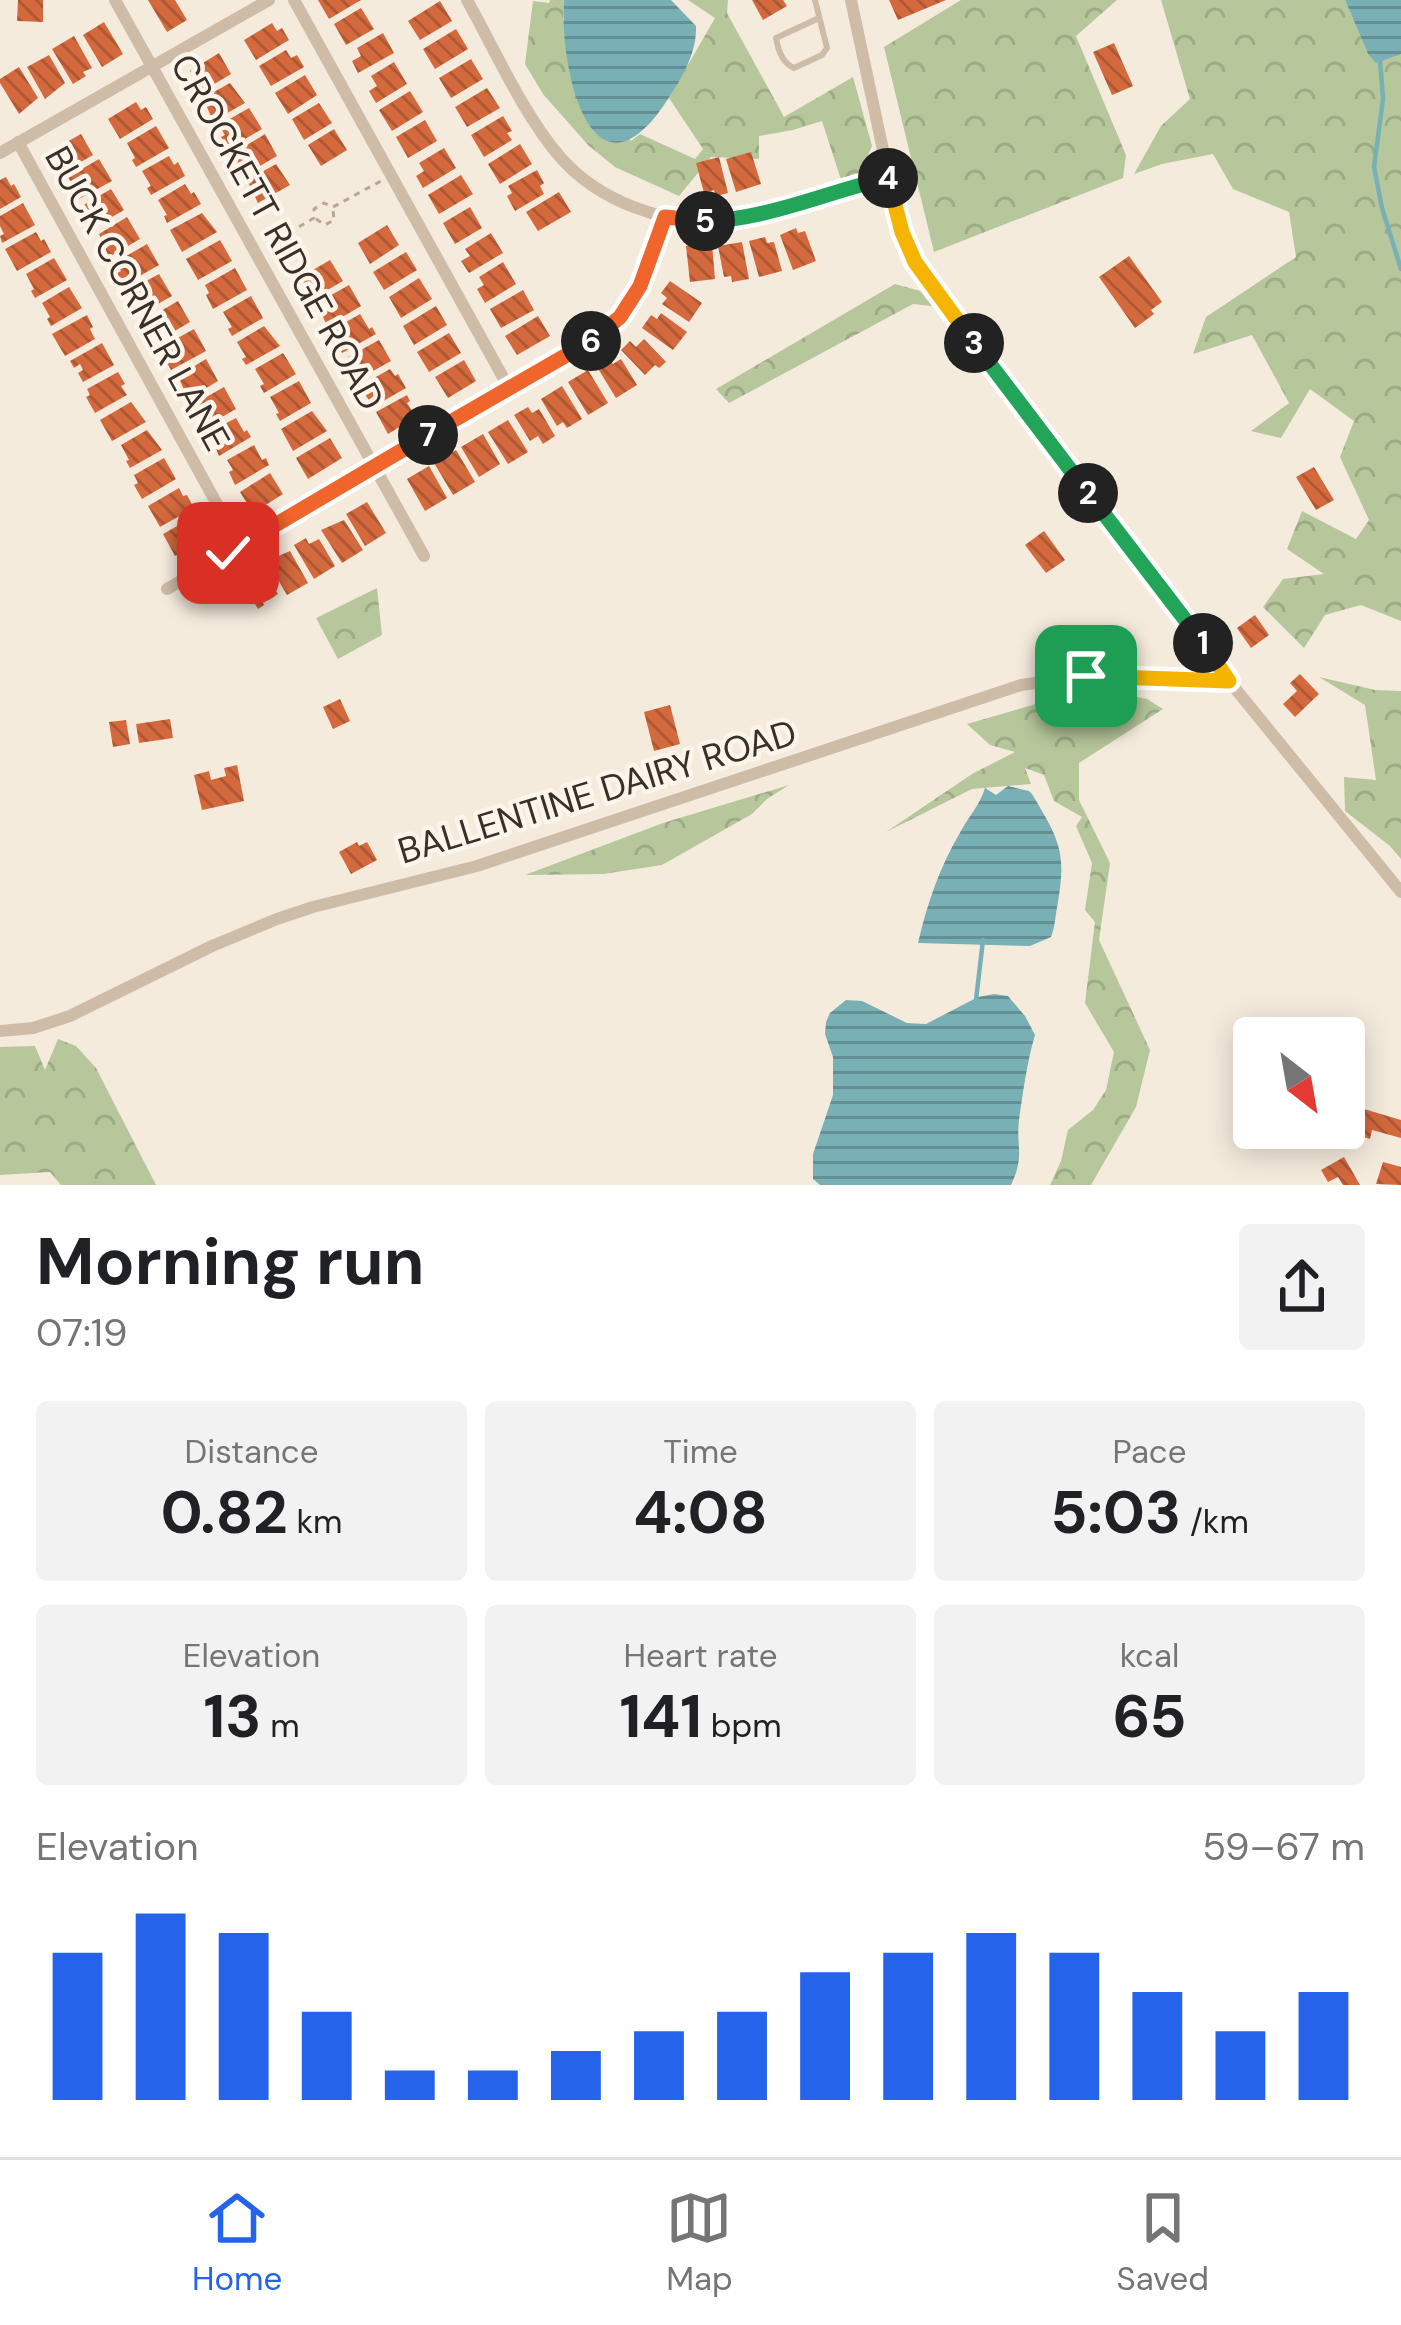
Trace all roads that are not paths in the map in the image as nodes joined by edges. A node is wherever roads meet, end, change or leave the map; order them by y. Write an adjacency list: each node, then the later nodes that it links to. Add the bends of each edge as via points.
1 (115, 0): 8 (street, CROCKETT RIDGE ROAD)
2 (269, 0): 8 (street)
3 (294, 0): 13 (street)
4 (467, 0): 12 (street, via 563,161 599,189)
5 (815, 0): 7 (lane)
6 (850, 0): 11 (street)
7 (819, 18): 7 (lane, via 826,48 794,68 776,38)
8 (151, 66): 9 (street); 14 (street, CROCKETT RIDGE ROAD)
9 (18, 142): 10 (street); 15 (street, BUCK CORNER LANE)
10 (0, 152)
11 (888, 177): 12 (street, via 723,221); 18 (street, via 915,262)
12 (665, 217): 13 (street, via 620,317)
13 (508, 388): 14 (street)
14 (374, 466): 15 (street); 16 (street, CROCKETT RIDGE ROAD)
15 (240, 546): 17 (street)
16 (424, 556)
17 (167, 589)
18 (1229, 681): 19 (street); 20 (street, BALLENTINE DAIRY ROAD, via 1086,676 1021,685 477,866 295,913 70,1016)
19 (1401, 892)
20 (0, 1030)

